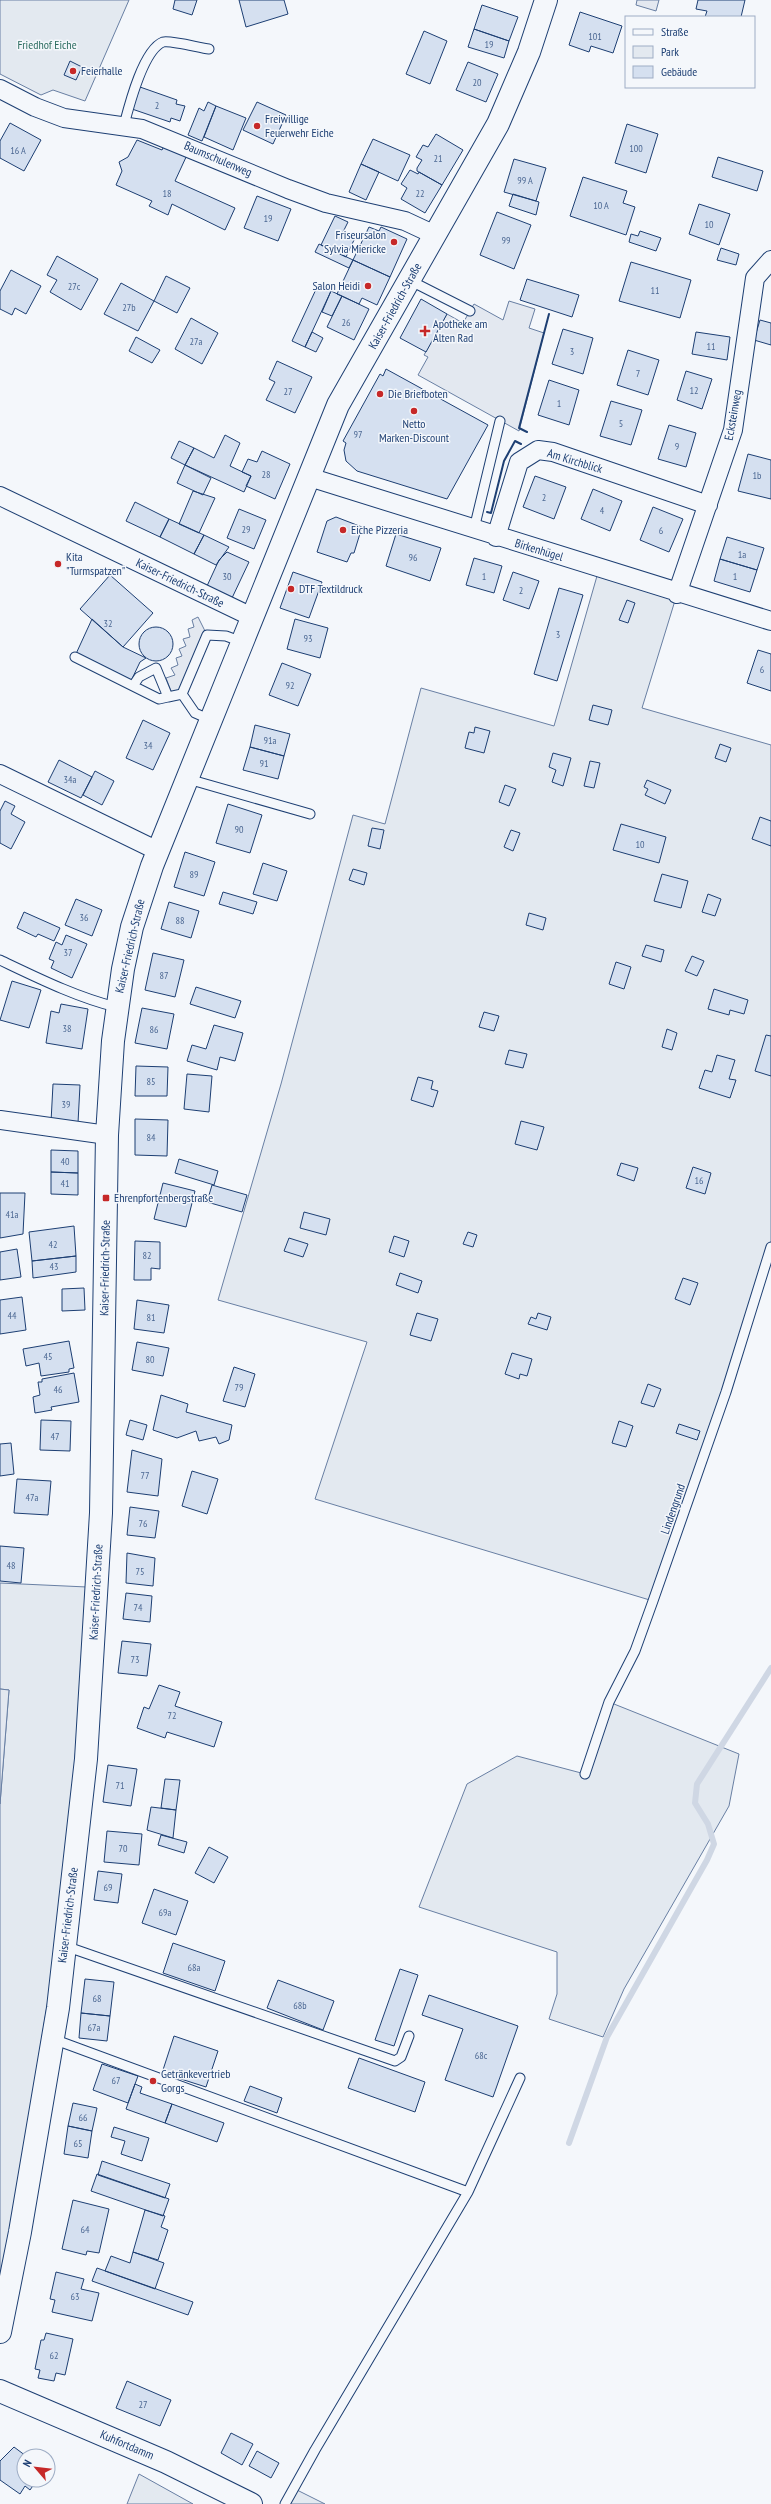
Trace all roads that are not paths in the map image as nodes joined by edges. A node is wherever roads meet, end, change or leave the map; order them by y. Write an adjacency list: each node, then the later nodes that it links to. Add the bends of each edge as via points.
1 (546, 0): 5 (street, Kaiser-Friedrich-Straße, via 529,52 498,124)
2 (209, 49): 4 (lane, via 165,42 158,46 139,74)
3 (0, 89): 4 (street, Baumschulenweg, via 64,118 94,124)
4 (124, 125): 5 (street, Baumschulenweg, via 142,129 326,203 405,222)
5 (435, 235): 7 (street, Kaiser-Friedrich-Straße)
6 (771, 260): 12 (street, Ecksteinweg, via 755,278 733,430)
7 (409, 280): 8 (lane); 10 (street, Kaiser-Friedrich-Straße, via 338,405)
8 (470, 311)
9 (500, 421): 13 (lane)
10 (309, 477): 13 (street, Birkenhügel); 16 (street, Kaiser-Friedrich-Straße)
11 (0, 496): 16 (street, Kaiser-Friedrich-Straße)
12 (708, 505): 14 (street, Am Kirchblick, via 553,452 538,450 519,462); 15 (street, Ecksteinweg)
13 (474, 529): 14 (street, Birkenhügel)
14 (496, 537): 15 (street, Birkenhügel)
15 (677, 594): 17 (street, Birkenhügel)
16 (252, 617): 18 (street, Kaiser-Friedrich-Straße)
17 (771, 621)
18 (242, 642): 21 (lane, via 226,636 207,635); 23 (street, Kaiser-Friedrich-Straße)
19 (75, 657): 20 (lane)
20 (134, 686): 22 (lane, via 159,699); 22 (lane, via 139,677 156,668)
21 (182, 694): 22 (lane); 23 (lane, via 195,713)
22 (168, 697)
23 (211, 720): 25 (street, Kaiser-Friedrich-Straße)
24 (0, 774): 27 (street)
25 (188, 778): 26 (lane); 27 (street, Kaiser-Friedrich-Straße)
26 (310, 814)
27 (158, 851): 29 (street, Kaiser-Friedrich-Straße, via 132,927)
28 (0, 960): 29 (lane, via 96,1002)
29 (116, 1007): 31 (street, Kaiser-Friedrich-Straße)
30 (0, 1120): 31 (street)
31 (107, 1135): 34 (street, Kaiser-Friedrich-Straße, via 101,1513 86,1759)
32 (771, 1247): 33 (lane, Lindengrund, via 726,1392 654,1601 635,1651 609,1702)
33 (585, 1774)
34 (65, 1946): 35 (lane, via 395,2061 401,2057); 36 (street, Kaiser-Friedrich-Straße)
35 (409, 2036)
36 (52, 2038): 38 (lane); 39 (street, Kaiser-Friedrich-Straße, via 20,2232)
37 (520, 2078): 38 (lane)
38 (468, 2192): 42 (lane, via 318,2443)
39 (0, 2332)
40 (0, 2391): 41 (street, Kuhfortdamm, via 166,2462)
41 (251, 2504)
42 (285, 2504)

